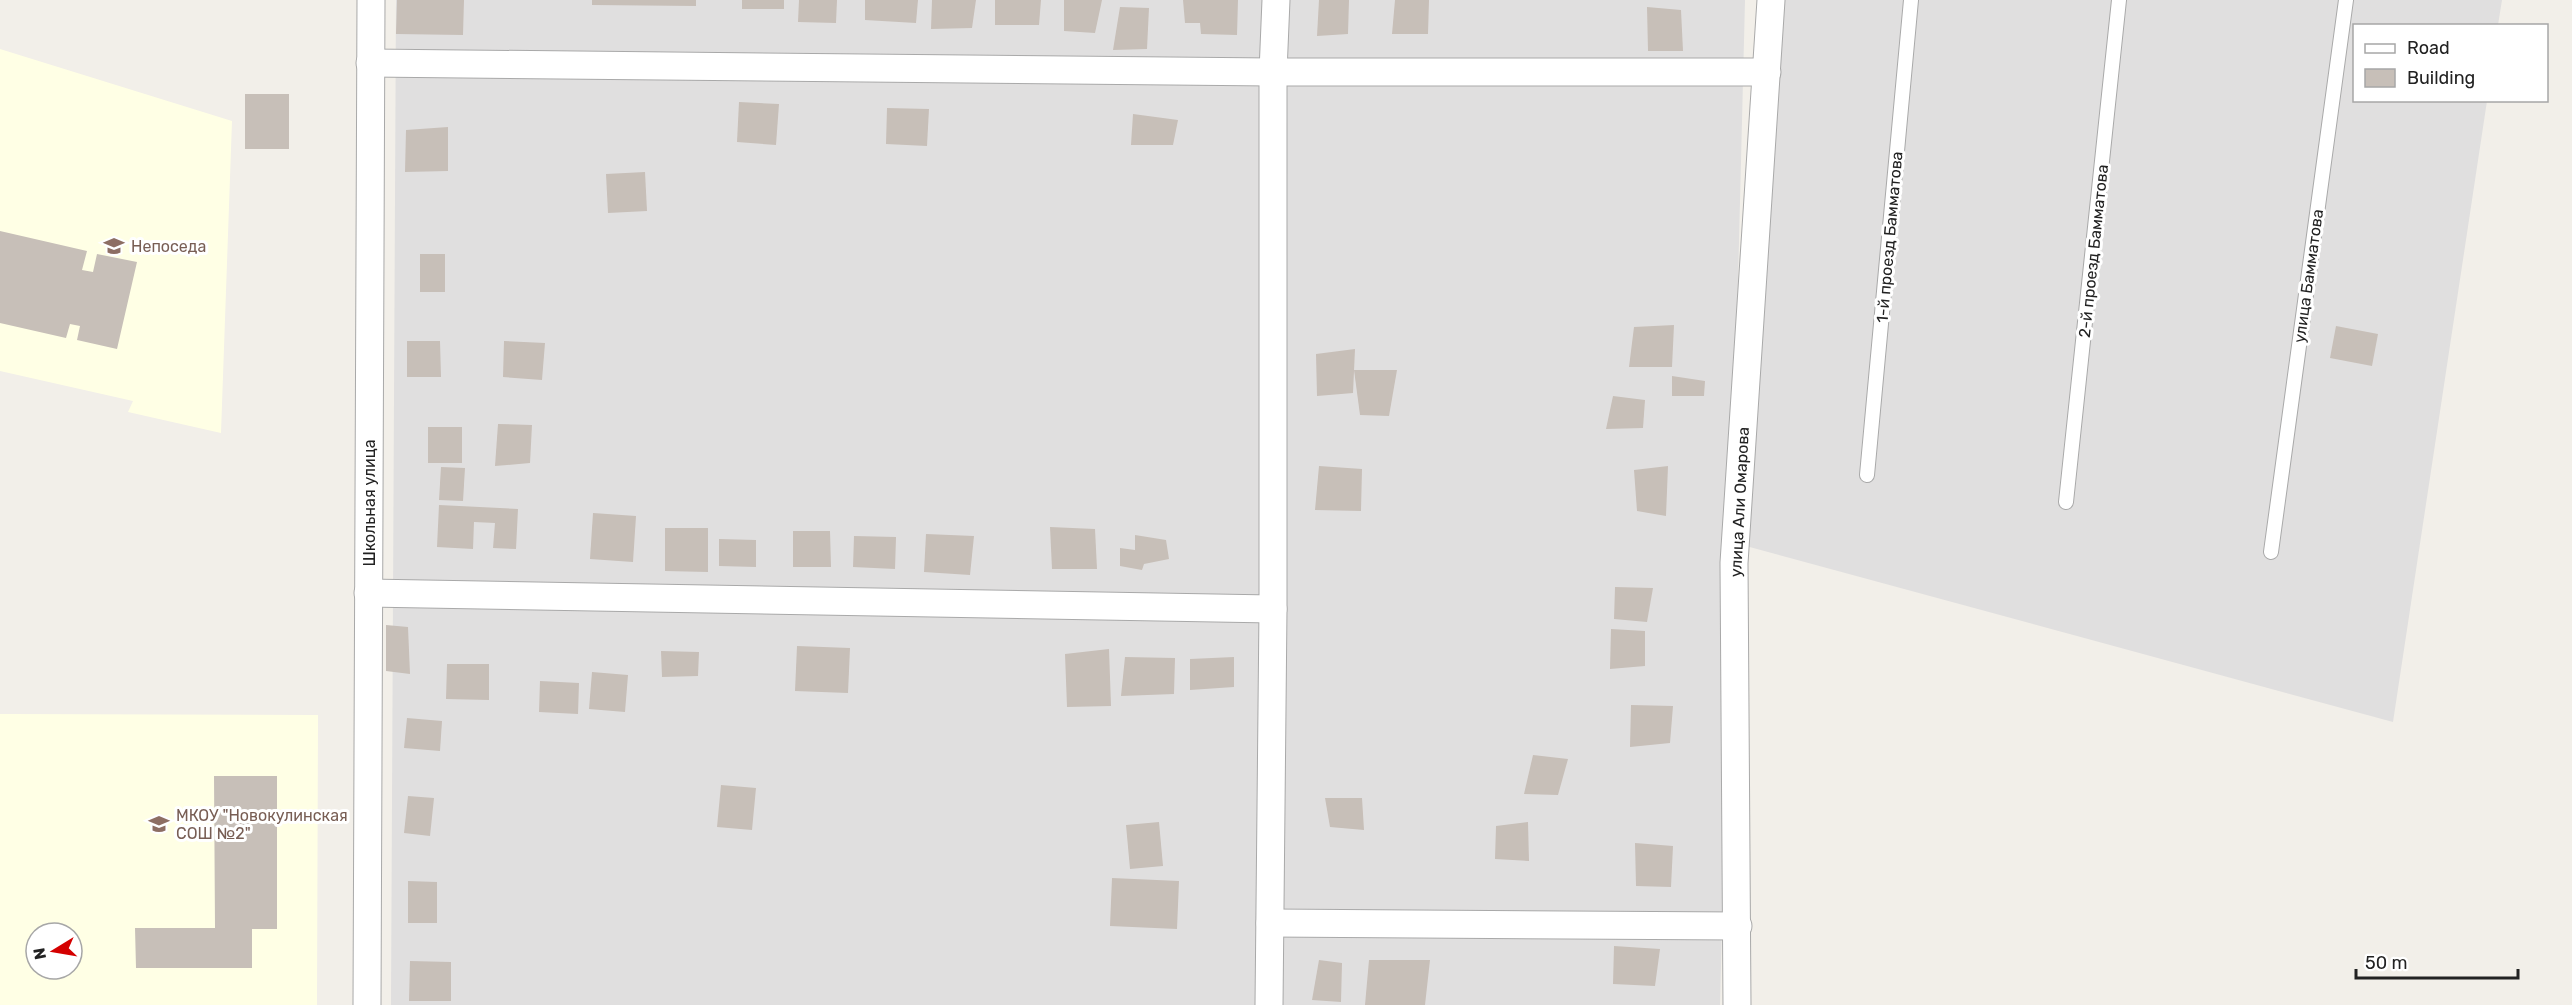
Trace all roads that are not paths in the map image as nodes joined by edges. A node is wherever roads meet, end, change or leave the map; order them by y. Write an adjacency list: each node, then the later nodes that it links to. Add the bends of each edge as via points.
1 (370, 0): 7 (street, Школьная улица)
2 (1275, 0): 8 (street)
3 (1770, 0): 9 (street, улица Али Омарова)
4 (1911, 0): 10 (lane, 1-й проезд Бамматова)
5 (2119, 0): 11 (lane, 2-й проезд Бамматова)
6 (2346, 0): 12 (lane, улица Бамматова)
7 (370, 63): 8 (street); 13 (street, Школьная улица)
8 (1273, 72): 9 (street); 14 (street)
9 (1767, 72): 16 (street, улица Али Омарова, via 1734,563)
10 (1867, 475)
11 (2066, 502)
12 (2271, 552)
13 (368, 593): 14 (street); 17 (street, Школьная улица)
14 (1273, 609): 15 (street)
15 (1270, 923): 16 (street); 18 (street)
16 (1738, 926): 19 (street, улица Али Омарова)
17 (367, 1005)
18 (1269, 1005)
19 (1737, 1005)

